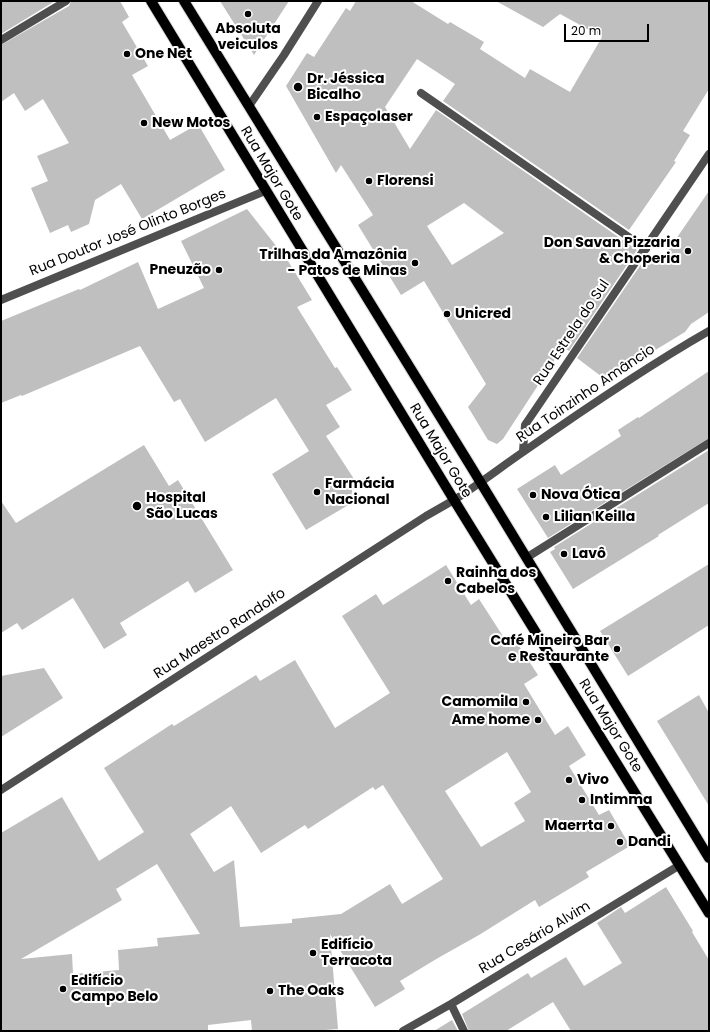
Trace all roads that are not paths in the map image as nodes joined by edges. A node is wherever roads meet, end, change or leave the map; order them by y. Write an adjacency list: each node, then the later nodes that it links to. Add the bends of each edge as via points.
1 (66, 1): 5 (street)
2 (151, 1): 9 (main road, Rua Major Gote)
3 (184, 1): 7 (main road, Rua Major Gote)
4 (318, 1): 7 (street)
5 (1, 40)
6 (421, 93): 10 (street)
7 (249, 106): 15 (main road, Rua Major Gote)
8 (709, 154): 10 (street, Rua Estrela do Sul)
9 (265, 191): 11 (street, Rua Doutor José Olinto Borges); 16 (main road, Rua Major Gote)
10 (646, 249): 14 (street, Rua Estrela do Sul, via 525,425)
11 (1, 300)
12 (709, 331): 14 (street, Rua Toinzinho Amâncio, via 663,358)
13 (709, 443): 17 (street)
14 (523, 452): 15 (street, Rua Toinzinho Amâncio)
15 (481, 483): 16 (street, Rua Toinzinho Amâncio); 17 (main road, Rua Major Gote)
16 (454, 500): 18 (street, Rua Maestro Randolfo); 20 (main road, Rua Major Gote)
17 (526, 558): 19 (main road, Rua Major Gote)
18 (1, 790)
19 (707, 852)
20 (680, 865): 21 (main road, Rua Major Gote); 22 (street, Rua Cesário Alvim)
21 (709, 913)
22 (452, 1004): 23 (street, Rua Cesário Alvim); 24 (street)
23 (403, 1031)
24 (464, 1031)

